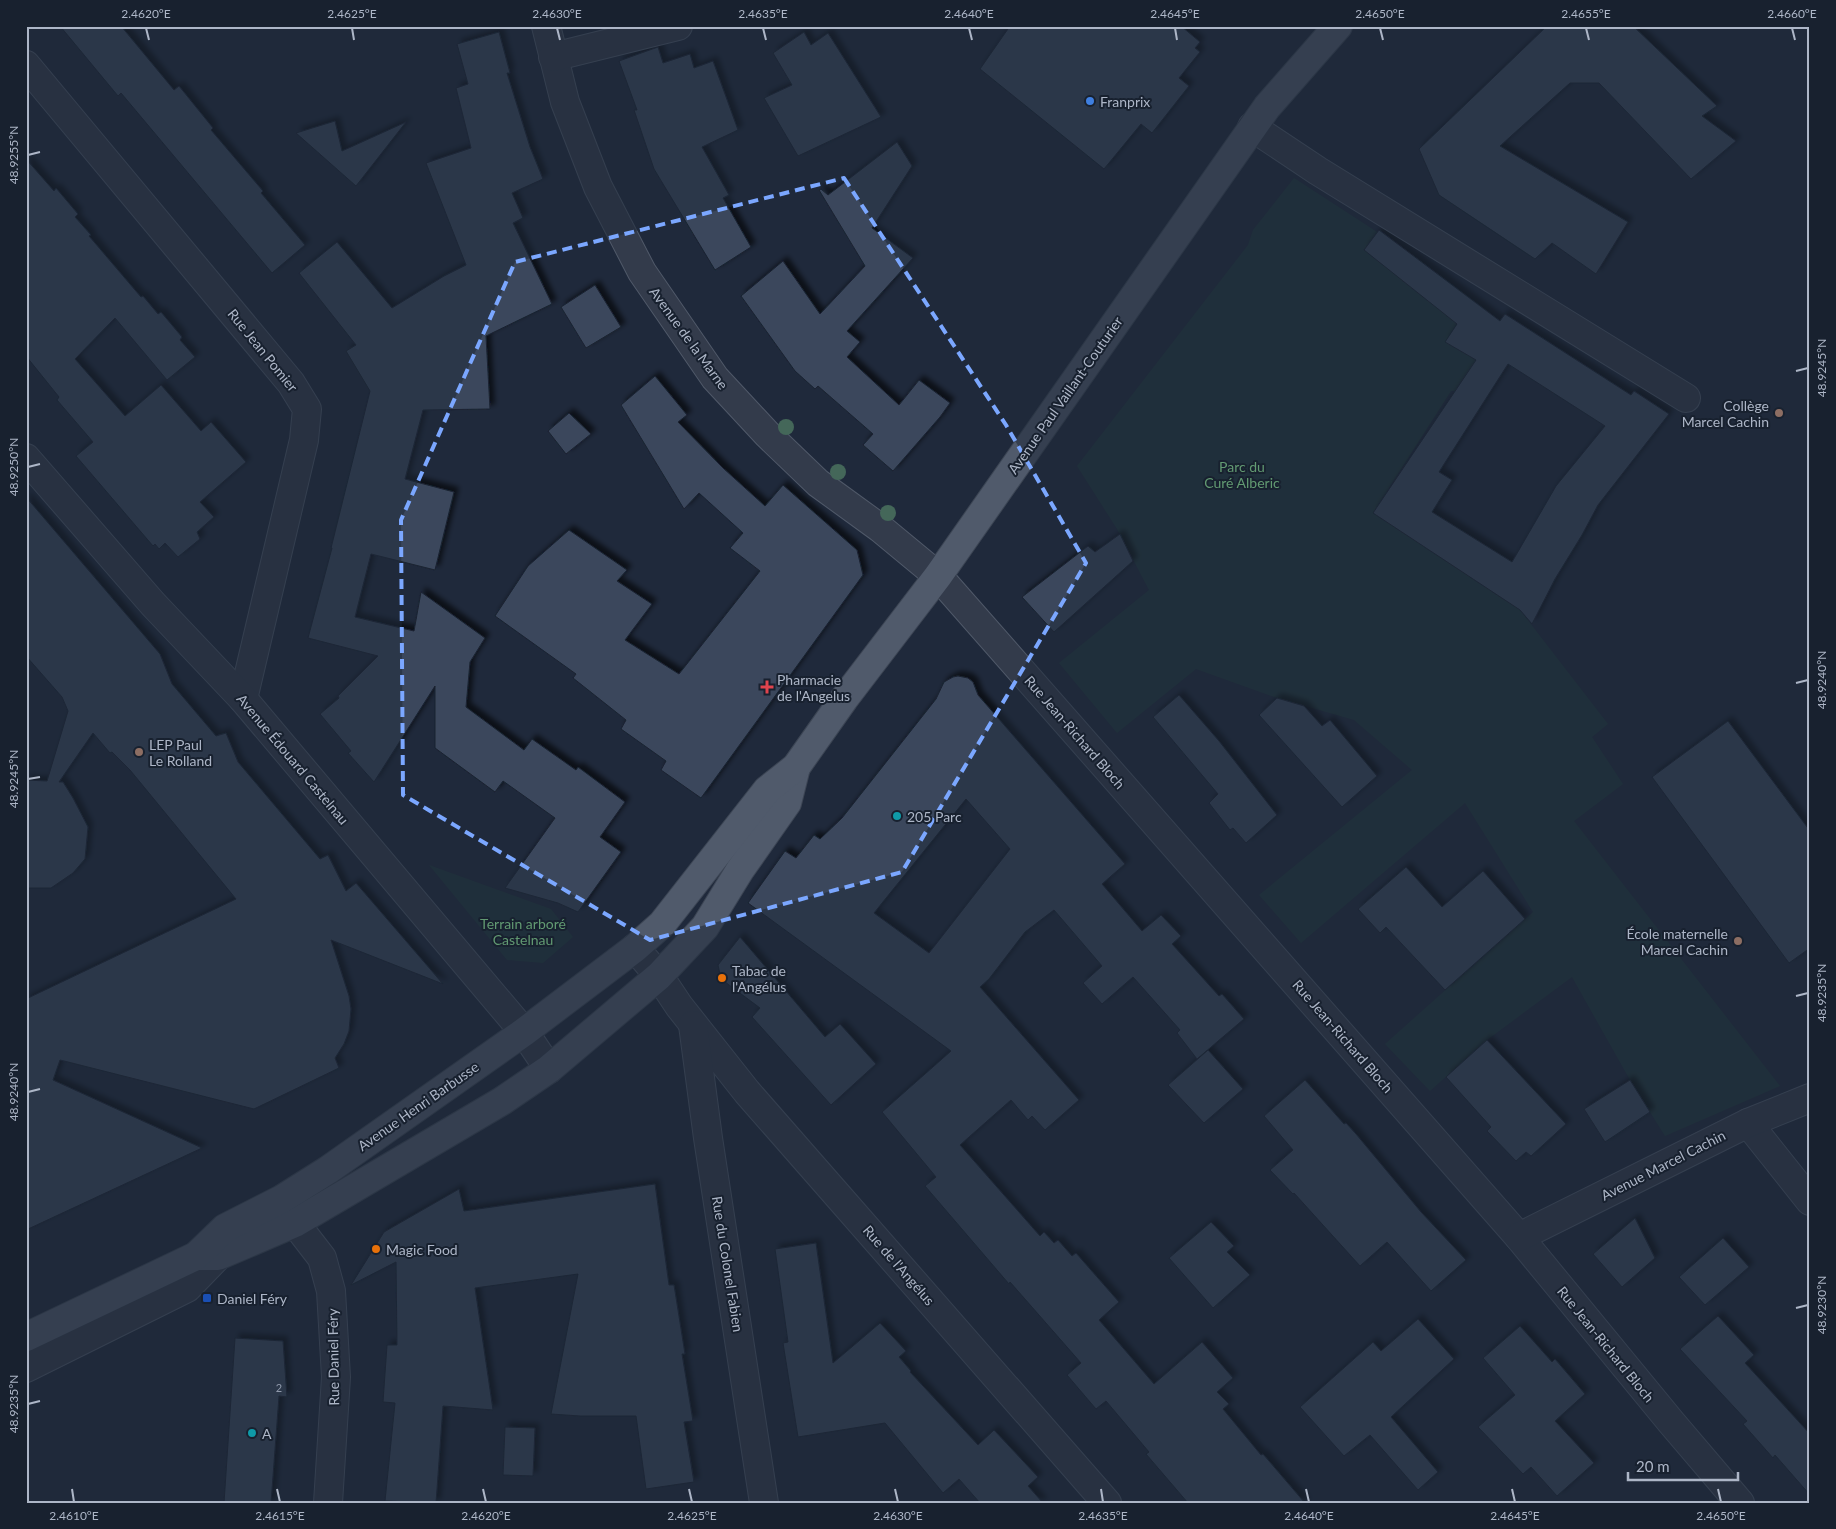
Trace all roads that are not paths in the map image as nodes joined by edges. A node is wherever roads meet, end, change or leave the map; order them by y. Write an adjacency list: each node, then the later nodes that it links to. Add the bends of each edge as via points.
1 (546, 26): 4 (street, Avenue de la Marne)
2 (678, 26): 4 (street)
3 (1338, 26): 6 (main road, Avenue Paul Vaillant-Couturier)
4 (553, 57): 9 (street, Avenue de la Marne, via 565,102 598,187 642,272 715,378 818,483)
5 (26, 66): 10 (street, Rue Jean Pomier, via 291,382 307,410 304,440)
6 (1252, 128): 7 (street); 9 (main road, Avenue Paul Vaillant-Couturier)
7 (1686, 398)
8 (26, 458): 10 (street, Avenue Édouard Castelnau, via 153,604)
9 (938, 576): 11 (main road, Avenue Paul Vaillant-Couturier); 23 (street, Rue Jean-Richard Bloch)
10 (243, 699): 15 (street, Avenue Édouard Castelnau)
11 (796, 767): 12 (main road, Avenue Paul Vaillant-Couturier, via 767,790 662,924); 13 (main road, Avenue Paul Vaillant-Couturier, via 787,803 705,926)
12 (635, 948): 13 (street); 15 (main road, Avenue Henri Barbusse)
13 (659, 976): 14 (street, Rue de l'Angélus); 16 (main road, Avenue Paul Vaillant-Couturier)
14 (693, 1025): 28 (street, Rue du Colonel Fabien); 29 (street, Rue de l'Angélus, via 747,1092)
15 (524, 1032): 16 (street, Avenue Édouard Castelnau); 20 (main road, Avenue Henri Barbusse)
16 (549, 1069): 18 (main road, Avenue Paul Vaillant-Couturier)
17 (1810, 1098): 19 (street, Avenue Marcel Cachin)
18 (502, 1102): 22 (main road, Avenue Henri Barbusse)
19 (1748, 1123): 21 (street); 23 (street, Avenue Marcel Cachin)
20 (282, 1199): 22 (street, Rue Daniel Féry); 24 (main road, Avenue Henri Barbusse, via 224,1228)
21 (1810, 1201)
22 (294, 1223): 24 (main road, Avenue Henri Barbusse); 27 (street, Rue Daniel Féry, via 322,1258 331,1291 336,1377)
23 (1519, 1237): 30 (street, Rue Jean-Richard Bloch)
24 (207, 1256): 25 (main road, Avenue Henri Barbusse); 26 (street, Avenue Henri Barbusse, via 187,1288)
25 (26, 1336)
26 (26, 1368)
27 (328, 1503)
28 (764, 1503)
29 (1107, 1503)
30 (1740, 1503)

